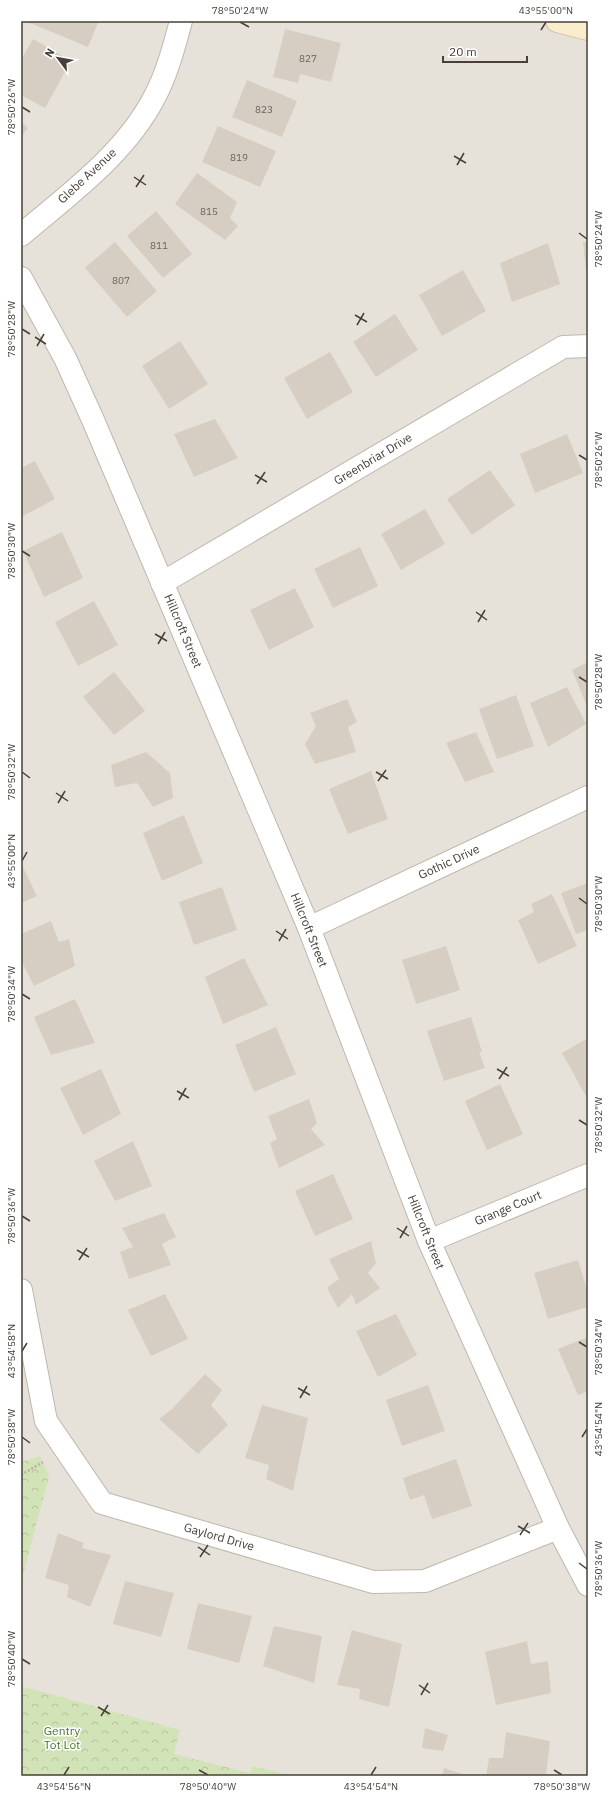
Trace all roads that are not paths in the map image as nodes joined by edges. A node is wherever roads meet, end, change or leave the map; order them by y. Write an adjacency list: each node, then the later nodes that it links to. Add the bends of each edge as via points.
1 (181, 21): 4 (street, Glebe Avenue, via 154,99 129,135 100,168)
2 (557, 21): 3 (main road)
3 (588, 29)
4 (21, 235)
5 (21, 278): 7 (street, Hillcroft Street, via 66,358)
6 (588, 346): 7 (street, Greenbriar Drive, via 562,347)
7 (162, 583): 9 (street, Hillcroft Street)
8 (588, 797): 9 (street, Gothic Drive)
9 (309, 928): 11 (street, Hillcroft Street)
10 (588, 1174): 11 (street, Grange Court)
11 (429, 1241): 13 (street, Hillcroft Street)
12 (21, 1290): 13 (street, Gaylord Drive, via 46,1421 102,1503 373,1582 425,1581)
13 (558, 1528): 14 (street, Hillcroft Street)
14 (588, 1585)

